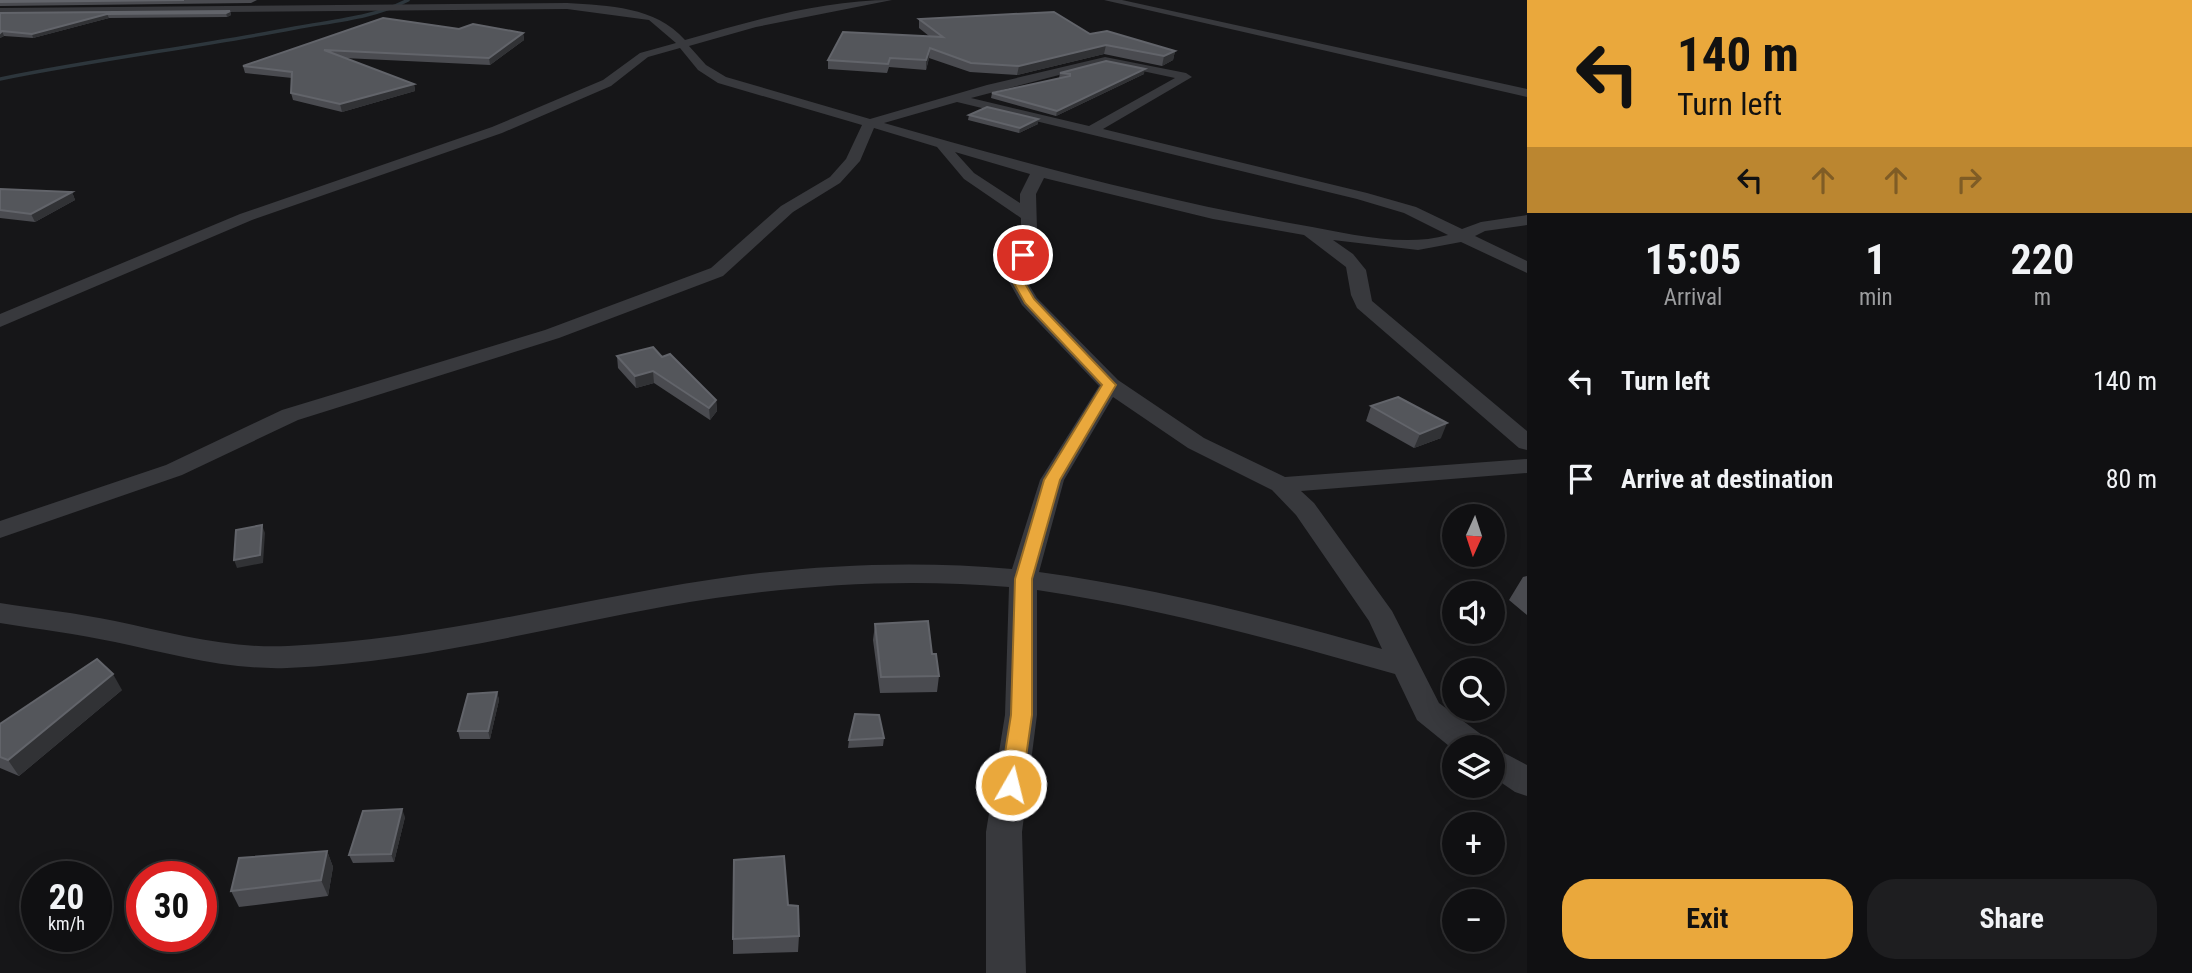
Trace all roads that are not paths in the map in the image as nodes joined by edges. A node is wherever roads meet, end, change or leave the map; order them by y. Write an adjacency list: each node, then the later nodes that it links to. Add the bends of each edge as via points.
1 (38, 0): 5 (street)
2 (887, 0): 6 (street, via 754,24)
3 (1109, 0): 7 (street)
4 (597, 3): 5 (street); 6 (street, via 653,19 672,31)
5 (0, 9)
6 (681, 45): 9 (street, via 710,75); 18 (street, via 644,55 607,83 497,130 246,217)
7 (1527, 93)
8 (956, 98): 9 (street); 10 (street); 10 (street, via 1105,60 1186,77)
9 (869, 123): 11 (street); 23 (street, via 853,161 835,180 788,209 717,272 552,334 290,415 174,470)
10 (1090, 131): 16 (street, via 1362,196 1409,210)
11 (942, 143): 12 (street); 13 (street, via 951,162 968,177)
12 (1039, 172): 13 (street, via 1028,194); 15 (street, via 1213,214)
13 (1029, 216): 19 (street, via 1017,280 1029,300)
14 (1527, 220): 16 (street, via 1481,227)
15 (1305, 230): 16 (street, via 1399,245 1449,241); 20 (street, via 1353,264 1364,304)
16 (1463, 235): 17 (street)
17 (1527, 268)
18 (0, 321)
19 (1110, 385): 22 (street, via 1196,443); 24 (street, via 1052,480)
20 (1527, 443)
21 (1527, 466): 22 (street)
22 (1281, 485): 26 (street, via 1305,509 1382,618)
23 (0, 530)
24 (1023, 579): 25 (street, via 895,572 797,576 380,648 286,657 199,650); 26 (street, via 1105,590 1271,627); 30 (street, via 1021,715 1004,832)
25 (0, 612)
26 (1405, 666): 27 (street, via 1428,711)
27 (1459, 735)
28 (1505, 768): 29 (street)
29 (1527, 782)
30 (1006, 973)

